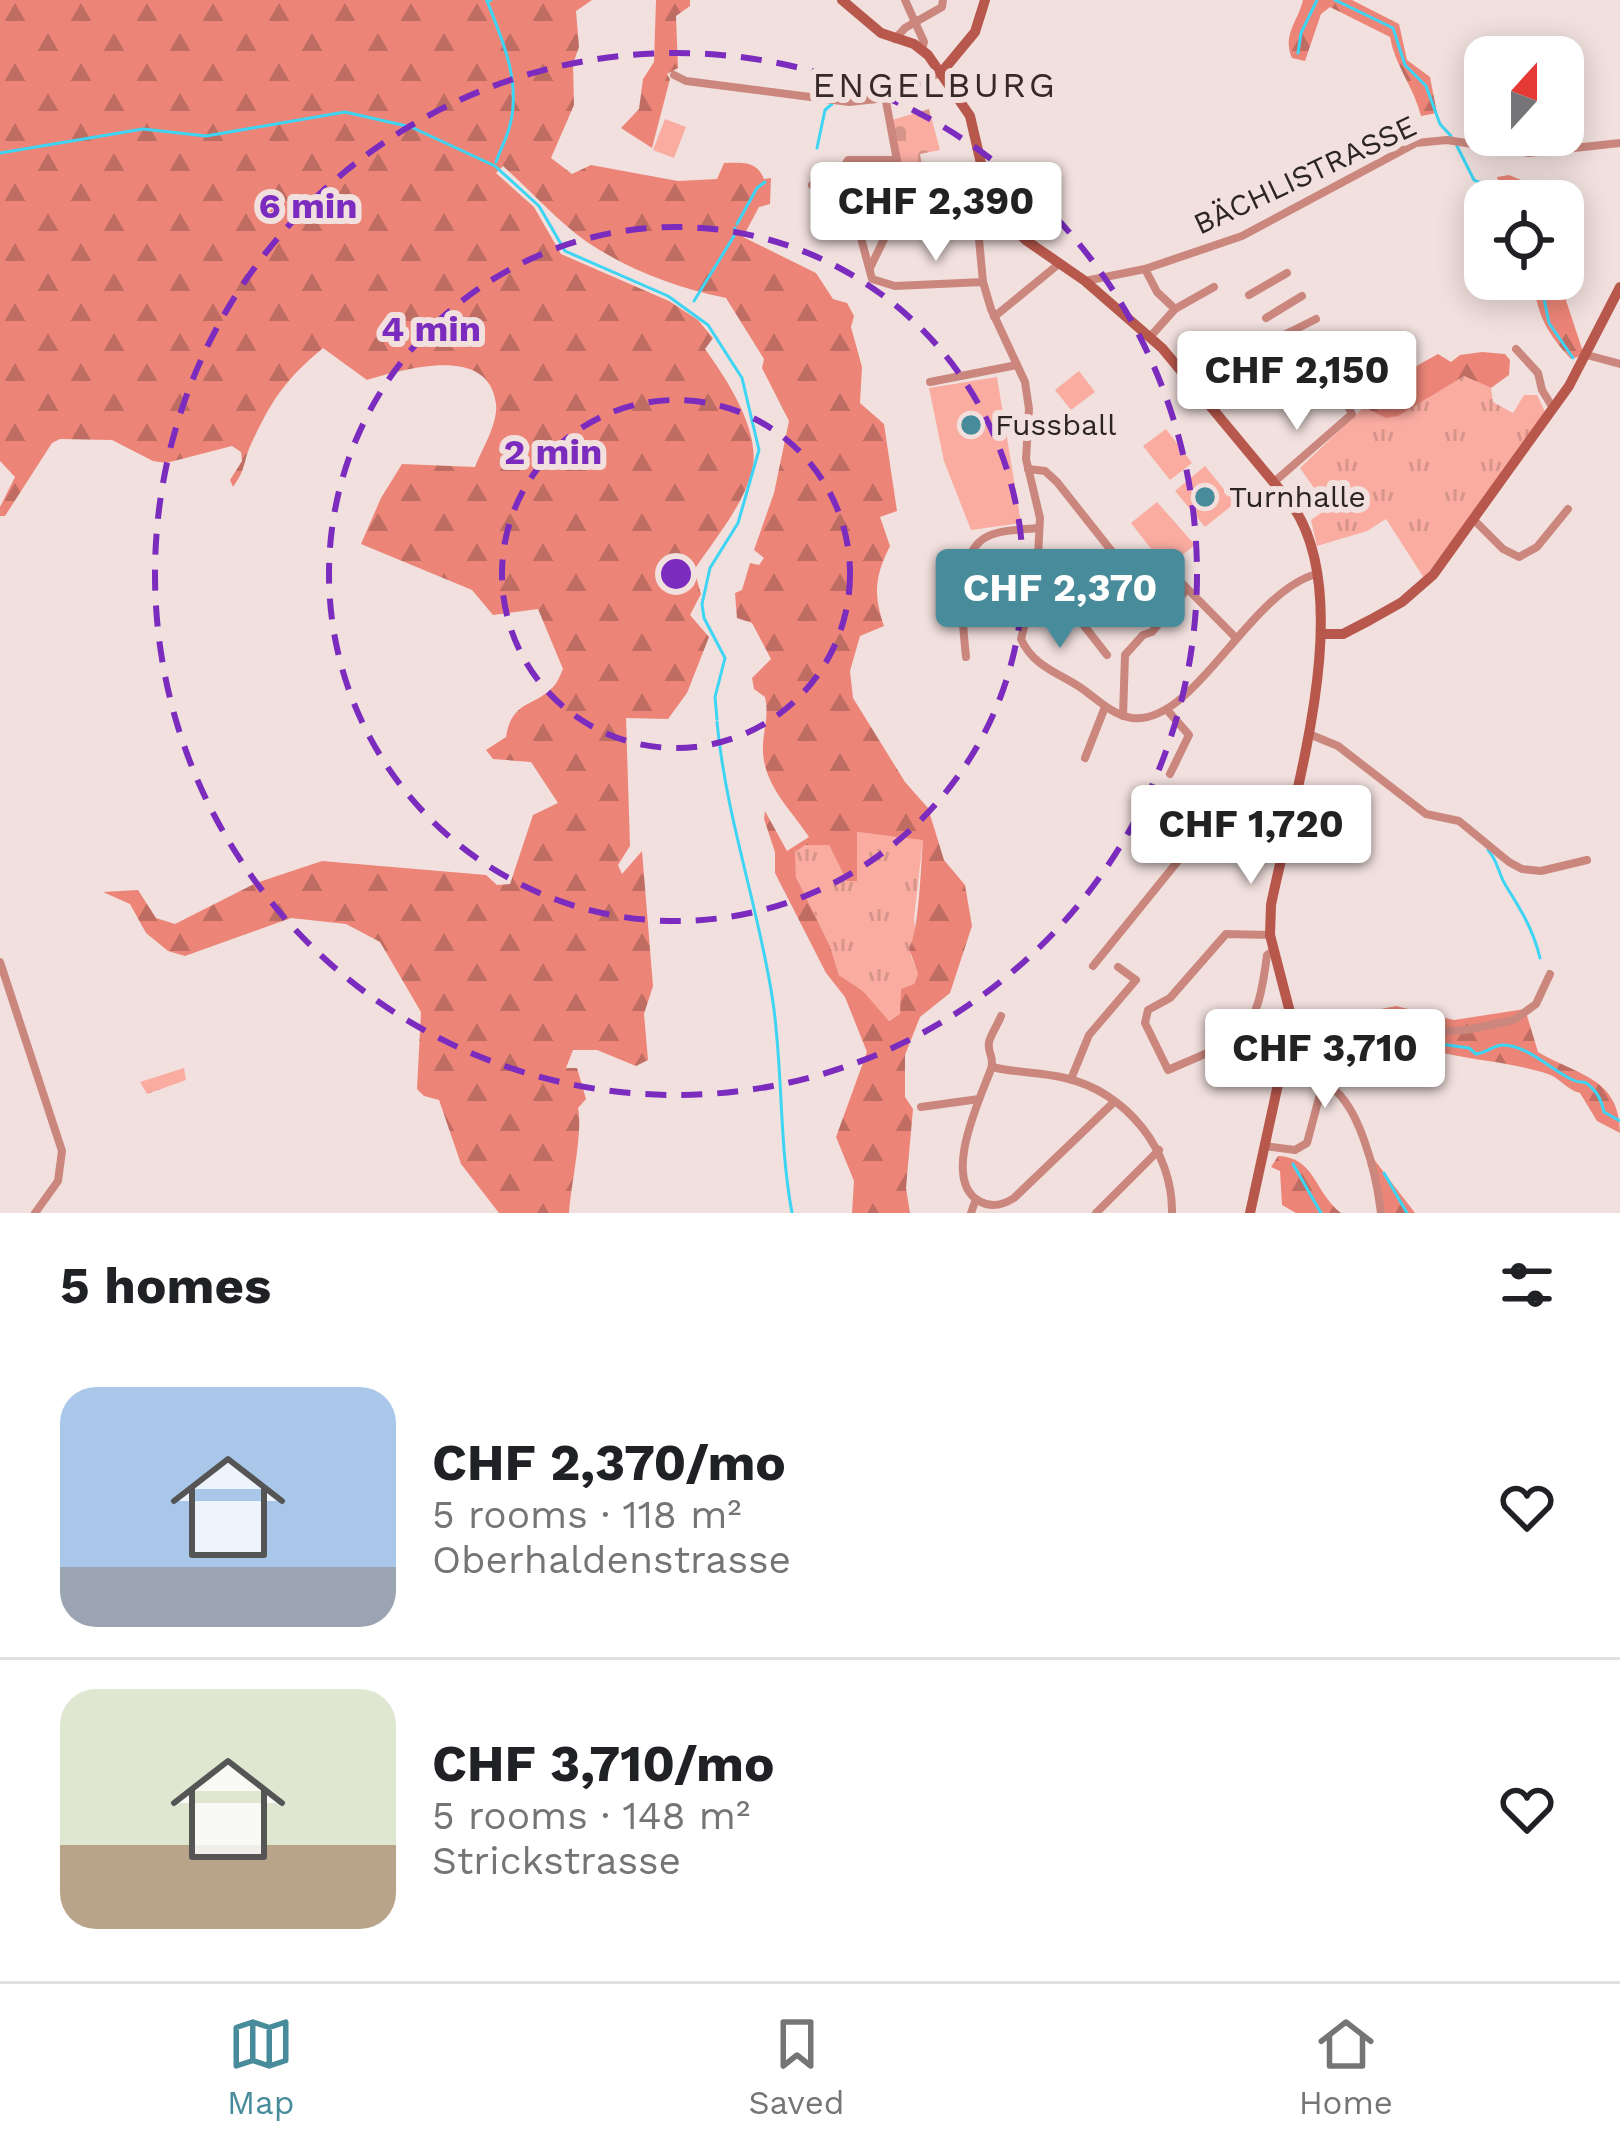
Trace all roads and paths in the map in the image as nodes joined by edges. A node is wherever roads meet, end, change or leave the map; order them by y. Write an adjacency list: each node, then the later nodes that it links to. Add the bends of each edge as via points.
1 (842, 0): 6 (street)
2 (905, 0): 5 (street)
3 (943, 0): 5 (street)
4 (985, 0): 8 (street, via 975,32)
5 (916, 22): 6 (street); 7 (street)
6 (896, 39): 7 (street)
7 (922, 49): 8 (street)
8 (941, 73): 10 (street); 16 (street, via 970,116)
9 (674, 75): 10 (street, via 849,102)
10 (886, 96): 14 (street)
11 (1620, 143): 19 (street, BÄCHLISTRASSE, via 1529,153 1416,143 1242,236)
12 (832, 157): 13 (street)
13 (848, 160): 14 (street); 15 (street, via 830,192)
14 (897, 160): 18 (street, via 903,203); 18 (street, via 861,238)
15 (812, 184)
16 (988, 189): 17 (street, via 1006,224); 22 (street)
17 (1060, 263): 21 (street); 28 (street)
18 (870, 268): 22 (street, via 872,279 891,286)
19 (1145, 269): 21 (street, BÄCHLISTRASSE); 27 (street)
20 (1287, 273): 25 (street)
21 (1085, 280): 32 (street)
22 (982, 282): 28 (street)
23 (1214, 286): 27 (street)
24 (1620, 287): 34 (street)
25 (1249, 295)
26 (1302, 296): 29 (street)
27 (1175, 309): 32 (street)
28 (994, 317): 36 (street)
29 (1266, 318)
30 (1316, 320): 31 (street)
31 (1286, 334)
32 (1150, 337): 41 (street)
33 (1516, 349): 39 (street)
34 (1587, 355): 35 (street); 39 (street)
35 (1620, 364)
36 (1017, 365): 38 (street); 40 (street, via 1027,391)
37 (1331, 373): 41 (street, via 1350,416)
38 (930, 382)
39 (1553, 408): 43 (street)
40 (1028, 470): 44 (street); 49 (street, via 1057,482)
41 (1274, 482): 46 (street, via 1299,515)
42 (1568, 509): 43 (street, via 1519,556)
43 (1473, 520): 50 (street, via 1417,591 1343,634)
44 (1038, 528): 47 (street); 53 (street, via 989,535 974,548 962,601)
45 (1165, 566): 48 (street)
46 (1316, 574): 50 (street); 51 (street)
47 (1037, 575): 52 (street); 54 (street, via 1024,645)
48 (1186, 590): 49 (street); 51 (street)
49 (1163, 616): 56 (street, via 1125,655)
50 (1323, 634): 57 (street)
51 (1234, 636): 55 (street)
52 (1107, 655)
53 (966, 657)
54 (1105, 707): 56 (street); 58 (street)
55 (1168, 711): 56 (street); 59 (street, via 1189,735)
56 (1124, 716)
57 (1308, 734): 60 (street); 61 (street, via 1338,746 1426,814 1459,820 1522,869)
58 (1085, 758)
59 (1170, 774)
60 (1289, 822): 62 (street); 65 (street, via 1252,817 1222,855 1183,856)
61 (1587, 860)
62 (1270, 935): 63 (street); 63 (street, via 1226,934 1170,998 1148,1010 1145,1023 1168,1070 1246,1031)
63 (1275, 950): 75 (street, via 1292,1020)
64 (0, 962): 78 (street, via 62,1151 58,1181)
65 (1093, 966)
66 (1118, 967): 70 (street, via 1136,980 1089,1035)
67 (1550, 974): 71 (street, via 1536,1004 1514,1020 1444,1031 1377,1016 1340,1034)
68 (1001, 1016): 69 (street, via 989,1044)
69 (992, 1066): 70 (street); 72 (street)
70 (1071, 1078): 73 (street)
71 (1323, 1083): 75 (street, via 1307,1143 1295,1150); 83 (street, via 1348,1106)
72 (979, 1099): 74 (street); 77 (street, via 962,1171)
73 (1114, 1102): 76 (street); 77 (street, via 1014,1198 992,1205)
74 (921, 1107)
75 (1264, 1146): 82 (street)
76 (1159, 1150): 80 (street); 81 (street)
77 (976, 1199): 79 (street)
78 (35, 1213)
79 (970, 1213)
80 (1096, 1213)
81 (1172, 1213)
82 (1250, 1213)
83 (1382, 1213)

